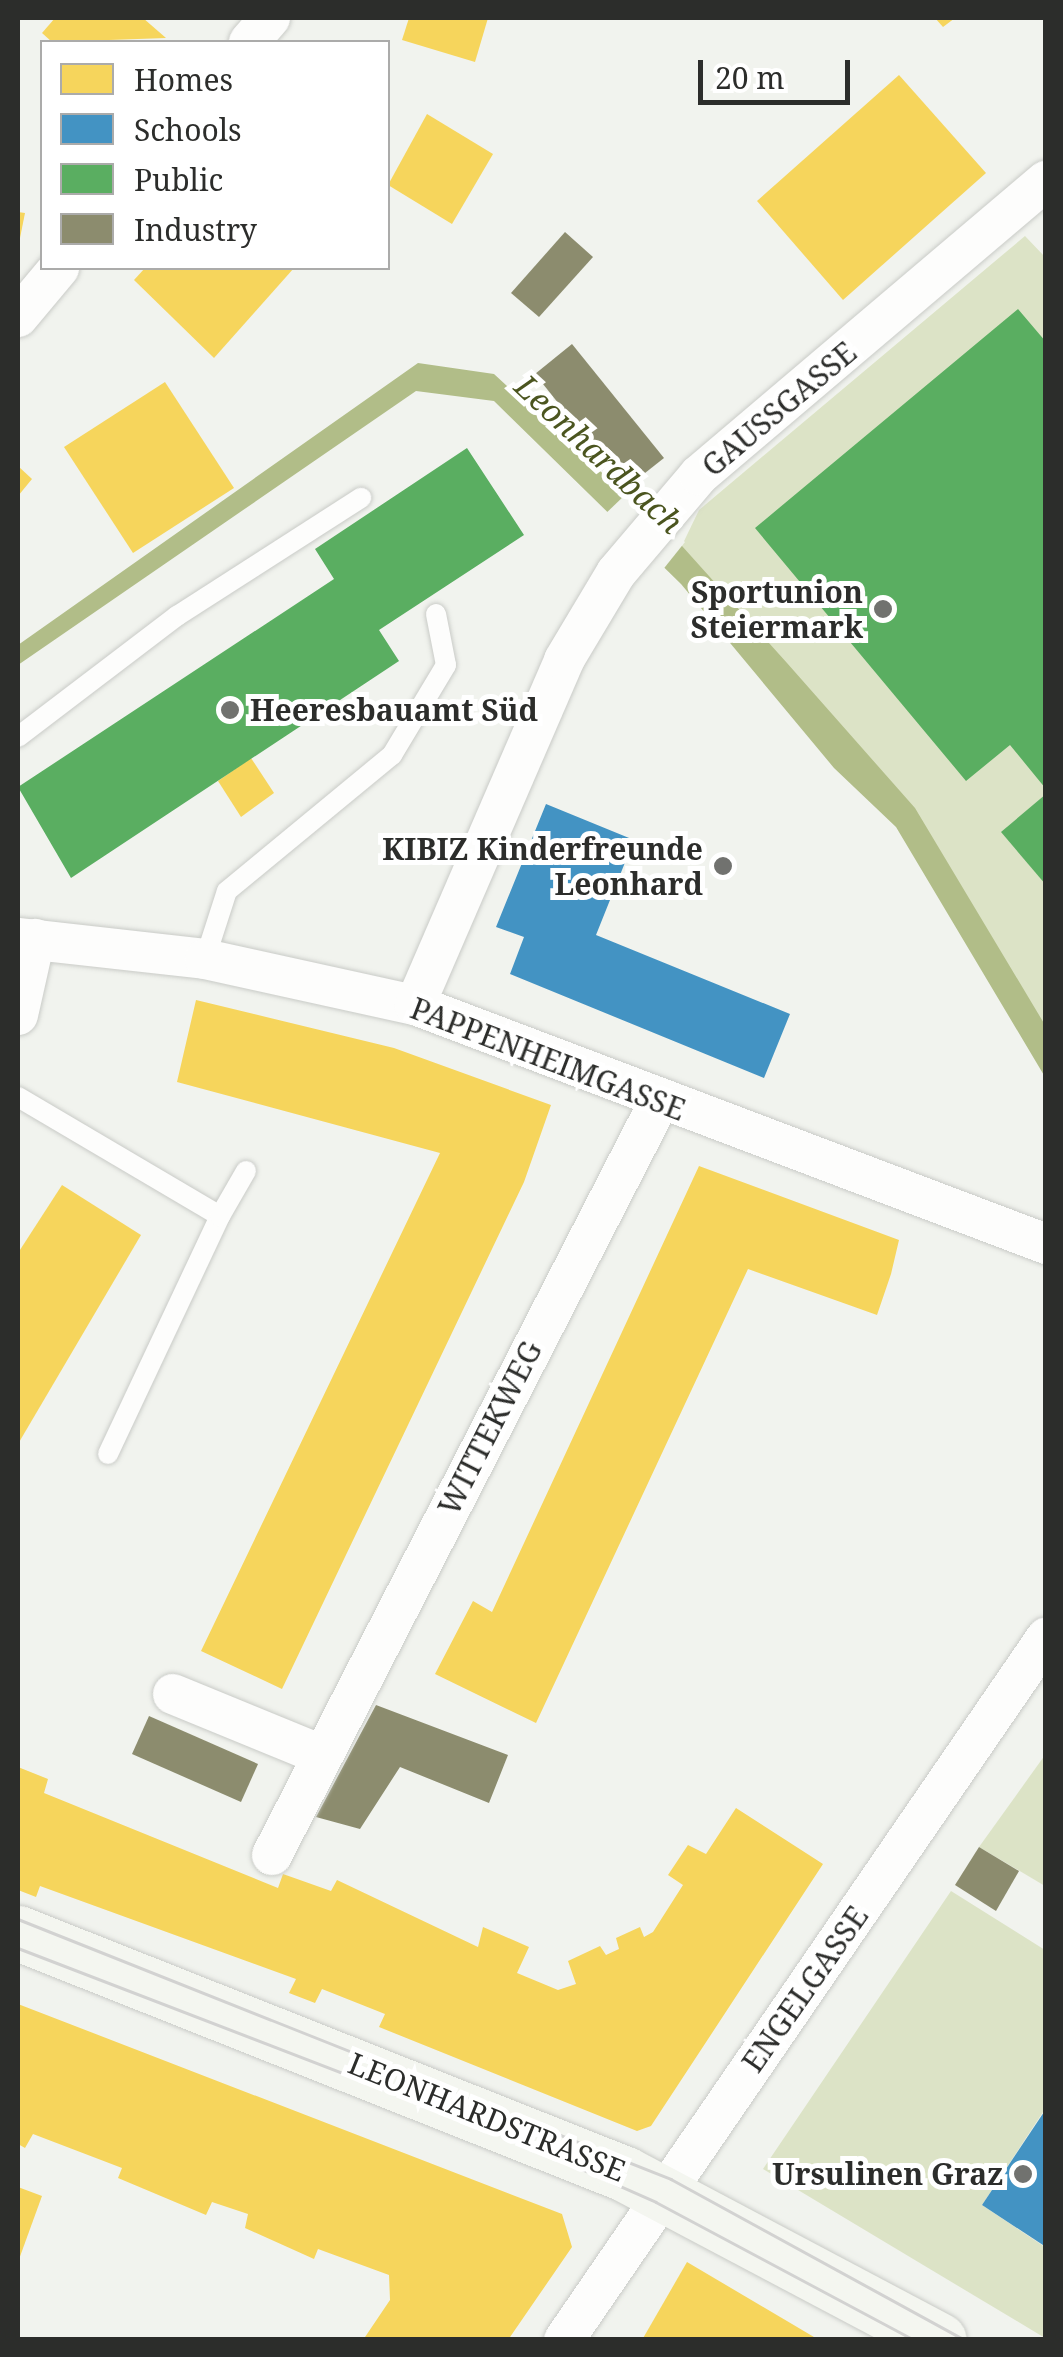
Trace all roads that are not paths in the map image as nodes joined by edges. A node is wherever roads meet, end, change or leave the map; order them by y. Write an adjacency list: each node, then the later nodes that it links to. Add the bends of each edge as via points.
1 (270, 18): 2 (street)
2 (250, 40)
3 (1046, 182): 11 (street, GAUSSGASSE, via 670,505 616,572 564,660)
4 (57, 270): 5 (street)
5 (18, 317)
6 (361, 498): 8 (lane, via 177,616)
7 (436, 614): 10 (lane, via 446,665 392,755 227,891)
8 (18, 737)
9 (26, 938): 10 (street, PAPPENHEIMGASSE); 12 (street, PAPPENHEIMGASSE)
10 (204, 959): 11 (street, PAPPENHEIMGASSE)
11 (414, 1005): 14 (street, PAPPENHEIMGASSE)
12 (18, 1015)
13 (18, 1097): 16 (lane)
14 (658, 1102): 17 (street, PAPPENHEIMGASSE); 21 (street, WITTEKWEG)
15 (246, 1171): 16 (lane)
16 (220, 1216): 18 (lane)
17 (1046, 1244)
18 (108, 1454)
19 (1046, 1638): 24 (street, ENGELGASSE)
20 (173, 1694): 21 (street)
21 (322, 1755): 22 (street, WITTEKWEG)
22 (272, 1854)
23 (18, 1933): 24 (main road, LEONHARDSTRASSE)
24 (664, 2191): 25 (street, ENGELGASSE); 26 (main road, LEONHARDSTRASSE)
25 (564, 2340)
26 (939, 2340)

